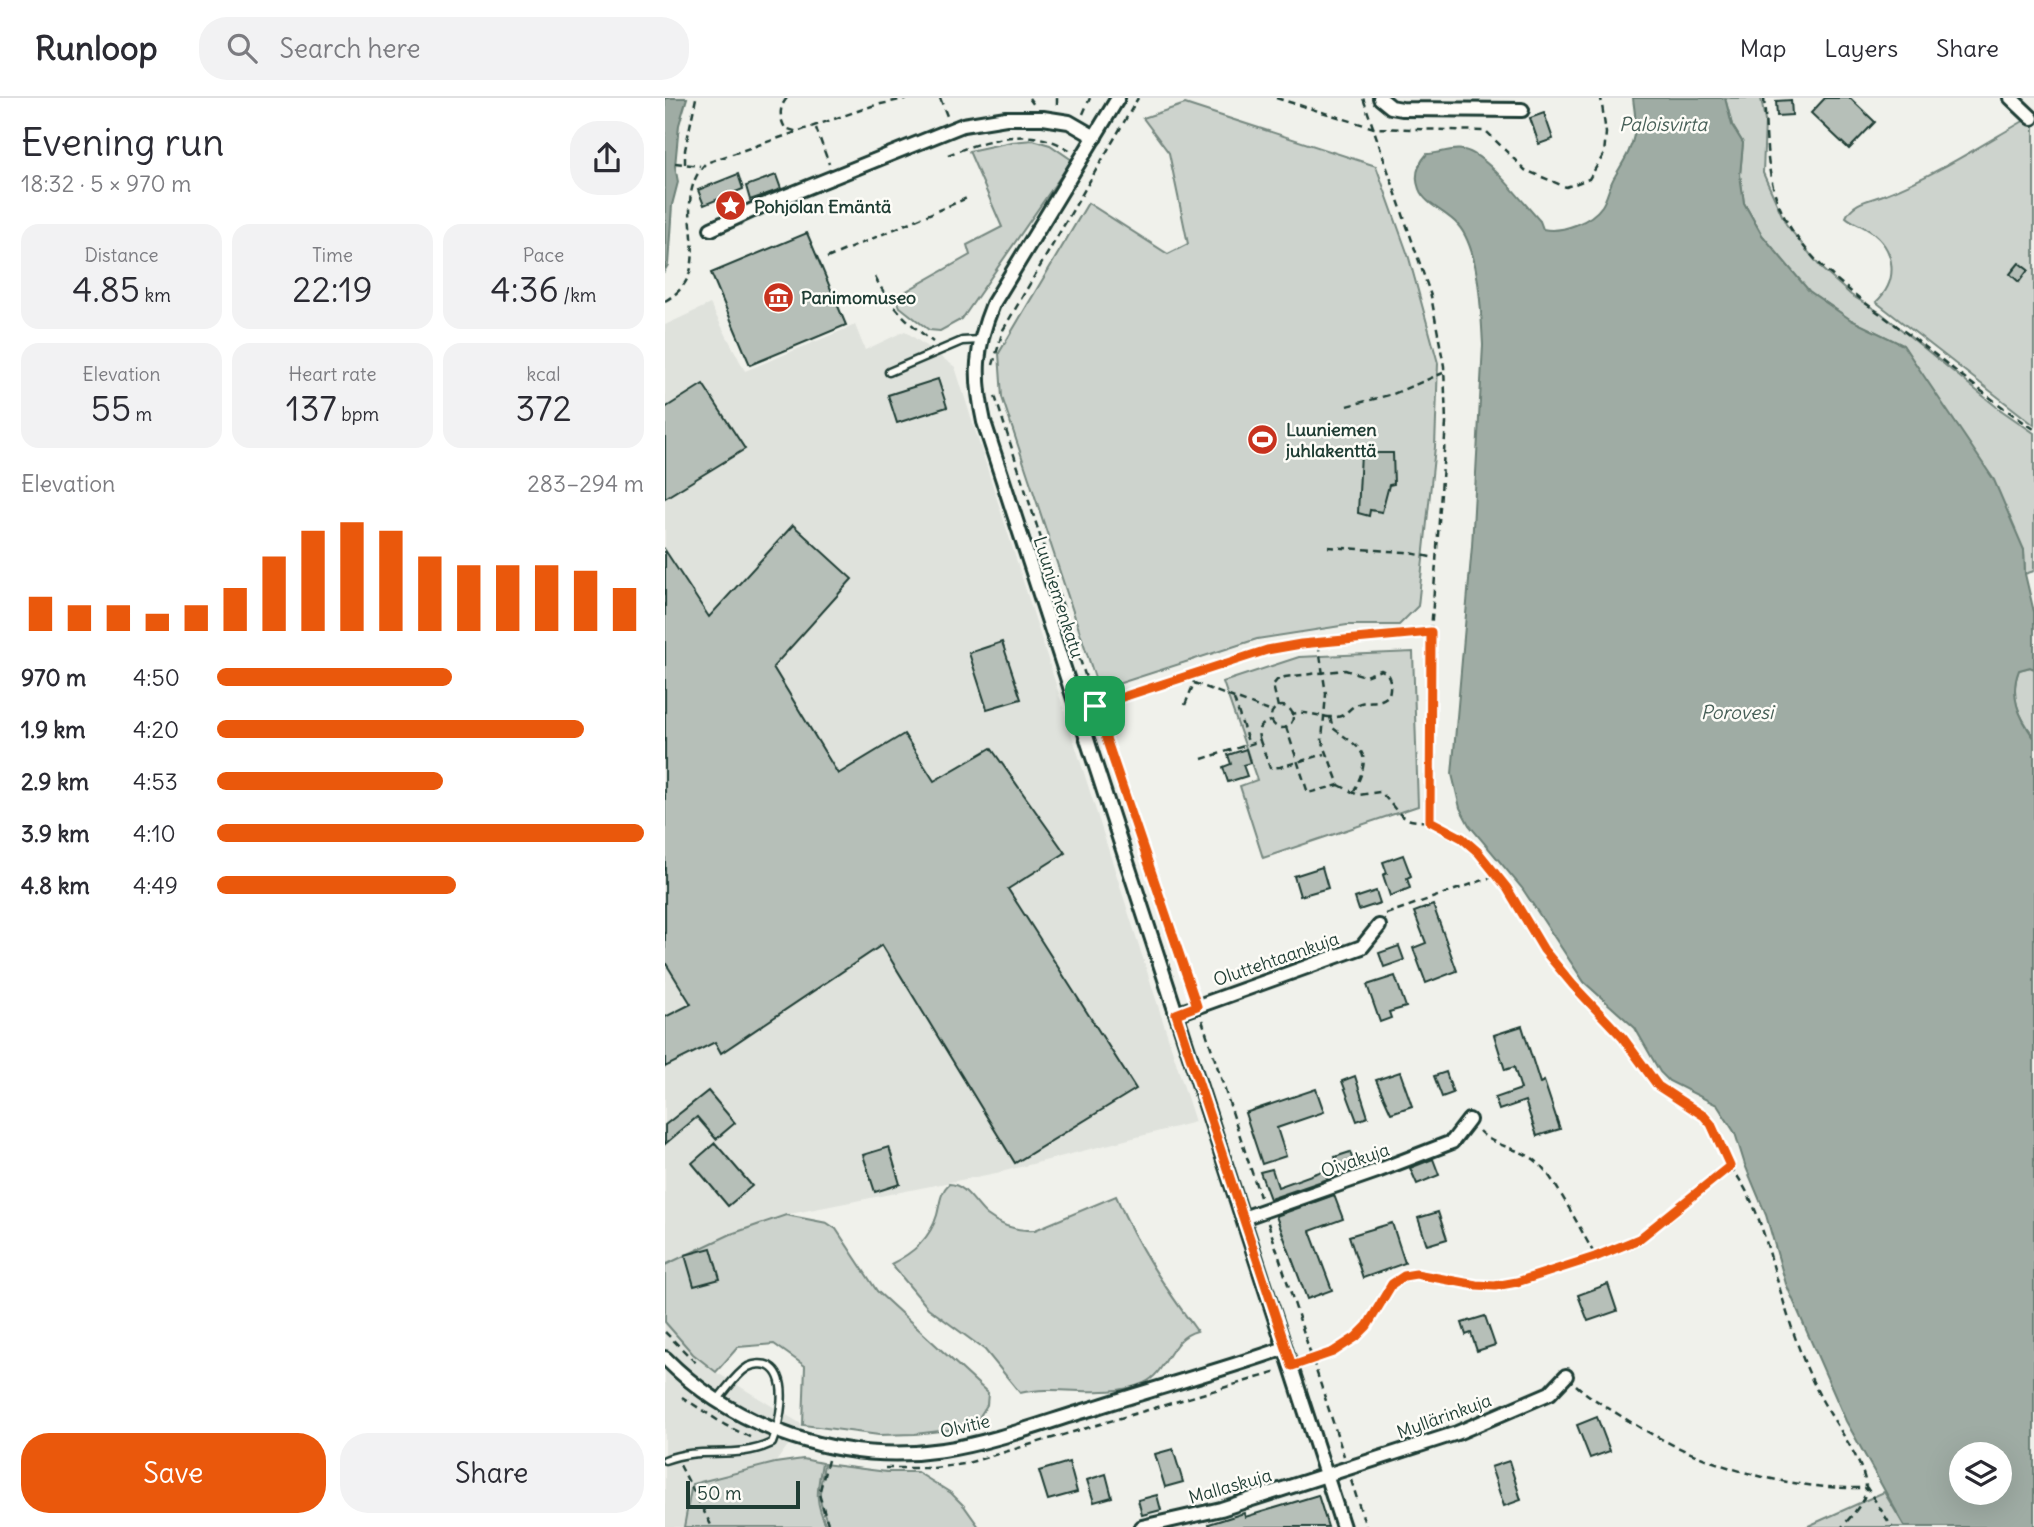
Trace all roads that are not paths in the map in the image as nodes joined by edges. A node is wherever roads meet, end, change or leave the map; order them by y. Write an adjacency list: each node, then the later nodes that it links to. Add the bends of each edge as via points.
1 (1118, 98): 6 (street, Luuniemenkatu)
2 (1380, 98): 4 (street, via 1402,109)
3 (2011, 98): 5 (street)
4 (1522, 110)
5 (2032, 117)
6 (1095, 137): 7 (street, via 1058,120 1016,117 980,121 952,128); 8 (street, Luuniemenkatu, via 993,304)
7 (711, 229)
8 (980, 340): 9 (lane, via 962,341); 11 (street, Luuniemenkatu, via 976,366 984,422)
9 (889, 372)
10 (1379, 926): 11 (street, Oluttehtaankuja, via 1362,947)
11 (1176, 1014): 13 (street, Luuniemenkatu)
12 (1469, 1120): 13 (street, Oivakuja, via 1452,1142)
13 (1243, 1218): 14 (street, Luuniemenkatu)
14 (1285, 1348): 18 (street, Olvitie, via 975,1444 916,1452 856,1451); 20 (street, Luuniemenkatu)
15 (665, 1358): 17 (street, Olvitie)
16 (1566, 1376): 20 (street, Myllärinkuja, via 1549,1394 1457,1433)
17 (717, 1401): 18 (street, Olvitie); 18 (lane, via 748,1367 768,1365 782,1390)
18 (777, 1431): 19 (lane, via 772,1443 754,1451 698,1452)
19 (665, 1460)
20 (1327, 1475): 21 (street, Mallaskuja, via 1221,1509); 22 (street, Luuniemenkatu)
21 (1142, 1527)
22 (1343, 1527)

